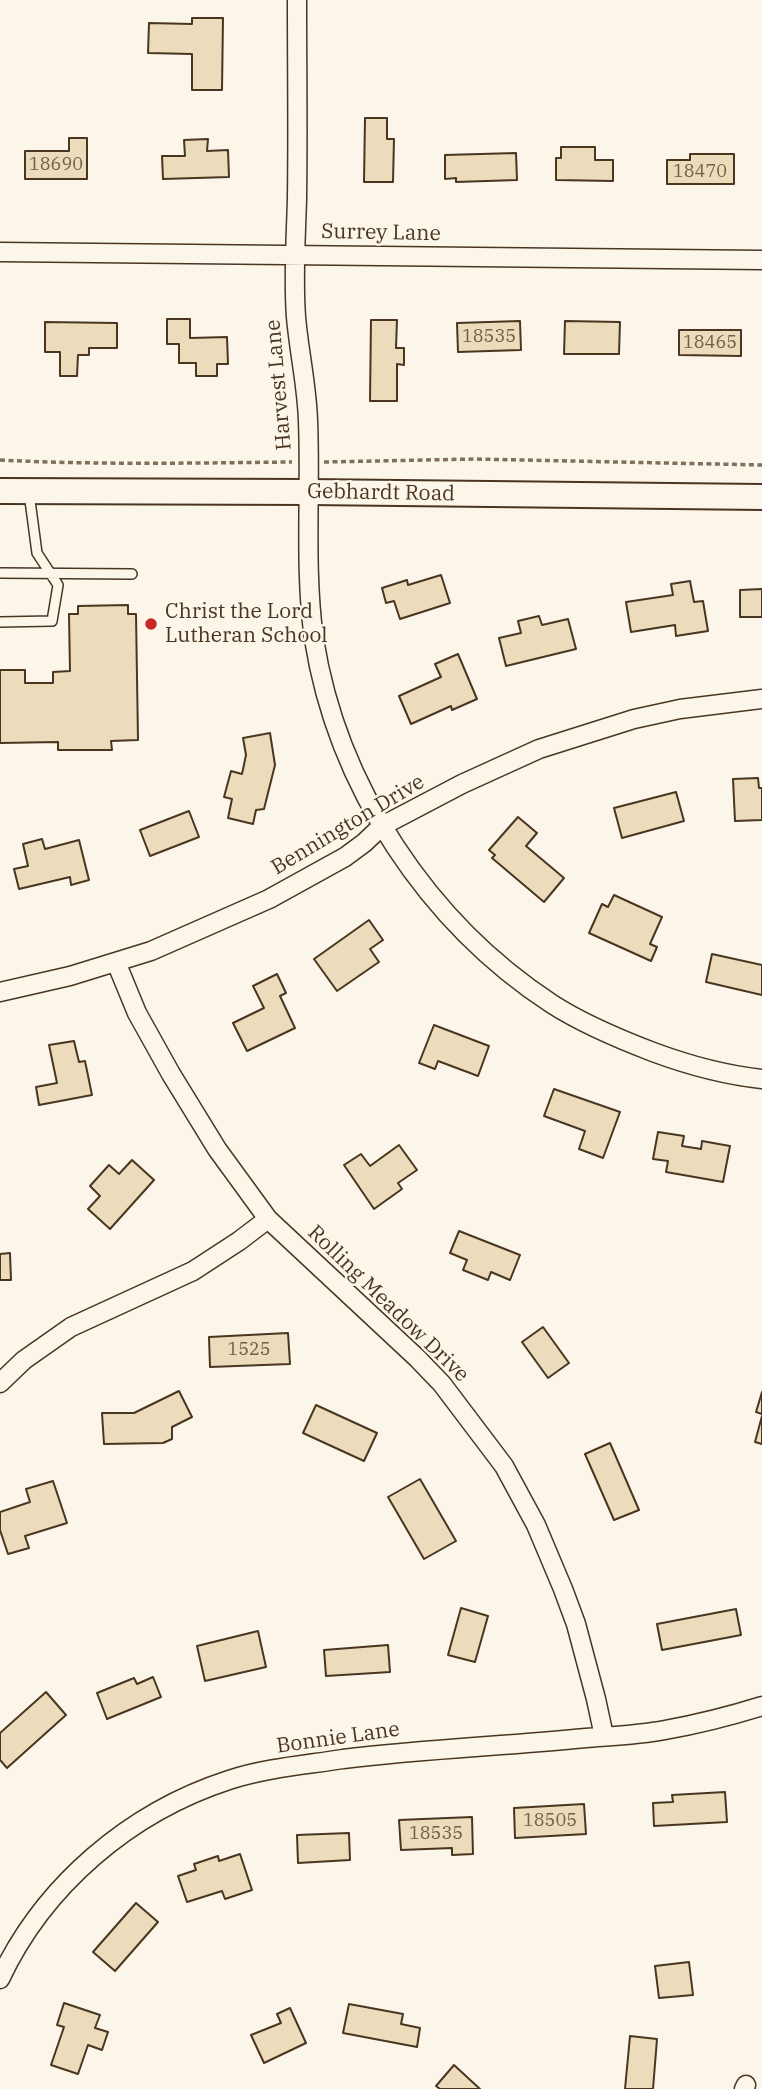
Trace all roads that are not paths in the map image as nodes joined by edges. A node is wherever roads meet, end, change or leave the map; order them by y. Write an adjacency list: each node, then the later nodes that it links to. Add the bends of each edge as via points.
1 (298, 0): 3 (street, Harvest Lane)
2 (0, 252): 3 (street, Surrey Lane)
3 (295, 256): 4 (street, Surrey Lane); 7 (street, Harvest Lane)
4 (762, 260)
5 (0, 491): 6 (street, Gebhardt Road)
6 (29, 491): 7 (street, Gebhardt Road); 10 (lane, via 37,553)
7 (309, 492): 8 (street, Gebhardt Road); 14 (street, Harvest Lane, via 309,583 323,681 354,770)
8 (762, 497)
9 (0, 573): 10 (lane)
10 (50, 573): 11 (lane); 12 (lane, via 58,585 52,621)
11 (132, 574)
12 (0, 622)
13 (762, 699): 14 (street, Bennington Drive, via 680,709 588,732 462,784)
14 (382, 826): 15 (street, Bennington Drive, via 345,857 269,898); 17 (street, Harvest Lane, via 454,922 554,1005 671,1059)
15 (117, 962): 16 (street, Bennington Drive); 18 (street, Rolling Meadow Drive, via 137,1013 171,1074)
16 (0, 992)
17 (762, 1079)
18 (268, 1219): 19 (street, via 193,1271 71,1327); 21 (street, Rolling Meadow Drive, via 417,1357 504,1466 567,1598)
19 (0, 1383)
20 (762, 1706): 21 (street, Bonnie Lane, via 662,1731)
21 (604, 1736): 22 (street, Bonnie Lane, via 357,1758 254,1773 204,1790 150,1815 98,1852 50,1902)
22 (0, 1979)

